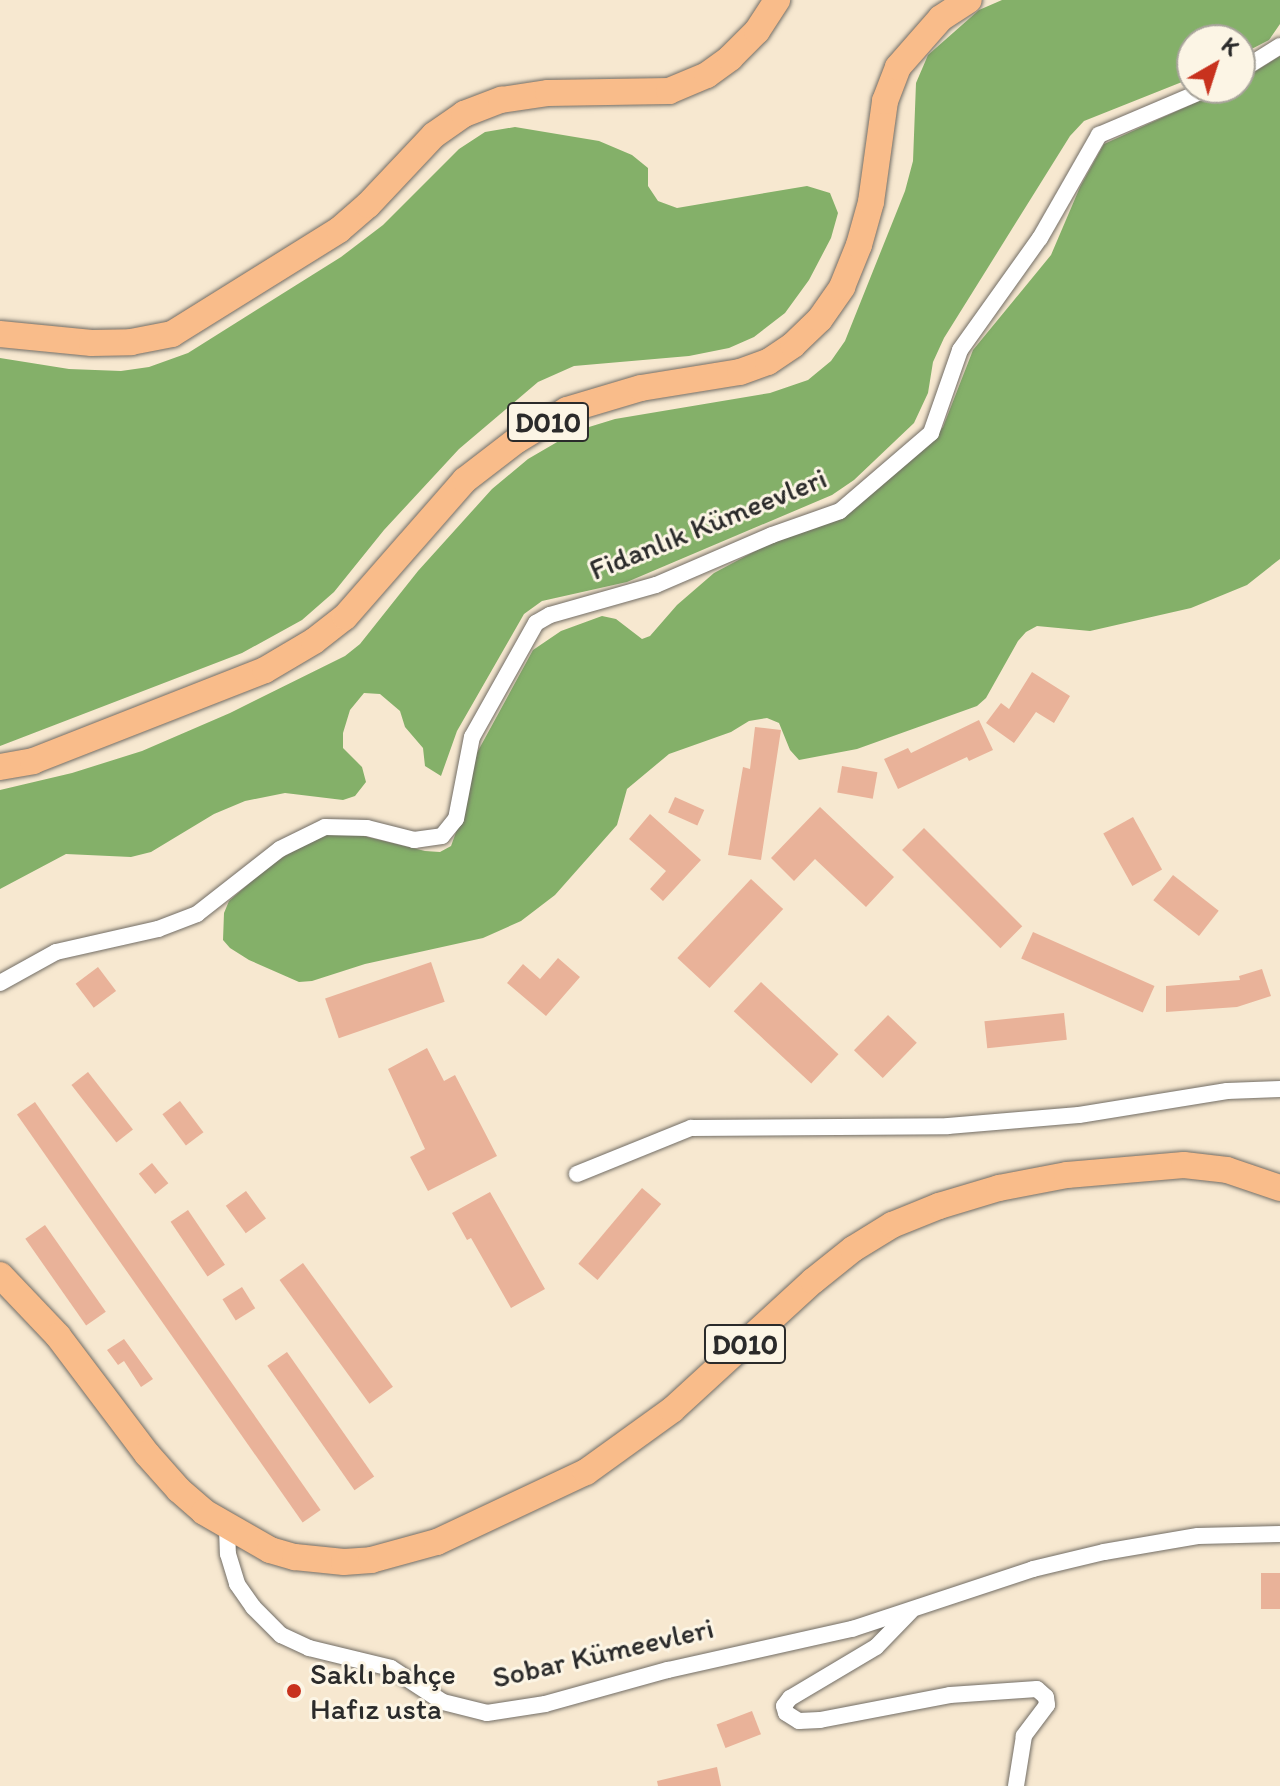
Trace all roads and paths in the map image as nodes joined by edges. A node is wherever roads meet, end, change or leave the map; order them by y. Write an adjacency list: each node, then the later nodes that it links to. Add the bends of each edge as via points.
1 (777, 0): 6 (main road, via 730,58 707,75 669,91 548,93 501,100 464,114 434,135 339,230 172,334 92,343)
2 (969, 0): 7 (main road, D010, via 941,18 898,67 885,101 871,202 859,245 842,287 793,345 740,372 641,388 567,410 465,480 345,617 314,641 265,670 33,761)
3 (1280, 46): 4 (street)
4 (1256, 61)
5 (1176, 102): 8 (street, Fidanlık Kümeevleri, via 1099,135 1040,238 960,350 931,433 840,511 656,585 536,623 472,737 456,819 442,836 414,840 367,828 325,827 280,849 197,914 158,929 56,952)
6 (0, 334)
7 (0, 767)
8 (0, 983)
9 (1280, 1089): 10 (street, via 948,1126 691,1128)
10 (577, 1174)
11 (1280, 1188): 13 (main road, D010, via 1227,1170 1184,1165 1067,1175 939,1206 892,1225 853,1249 627,1446 492,1519 398,1553 344,1562 270,1550)
12 (0, 1275): 13 (main road, D010, via 58,1336 179,1490)
13 (227, 1528): 15 (street, Sobar Kümeevleri, via 237,1584 281,1635 309,1648 391,1668 443,1702 487,1713 545,1704)
14 (1280, 1534): 15 (street, Sobar Kümeevleri, via 1198,1536 1104,1552 1033,1569)
15 (911, 1611): 16 (street, Sobar Kümeevleri, via 876,1647 790,1698 786,1713 799,1721 820,1720 950,1695 1037,1689 1047,1705 1024,1736)
16 (1016, 1786)

